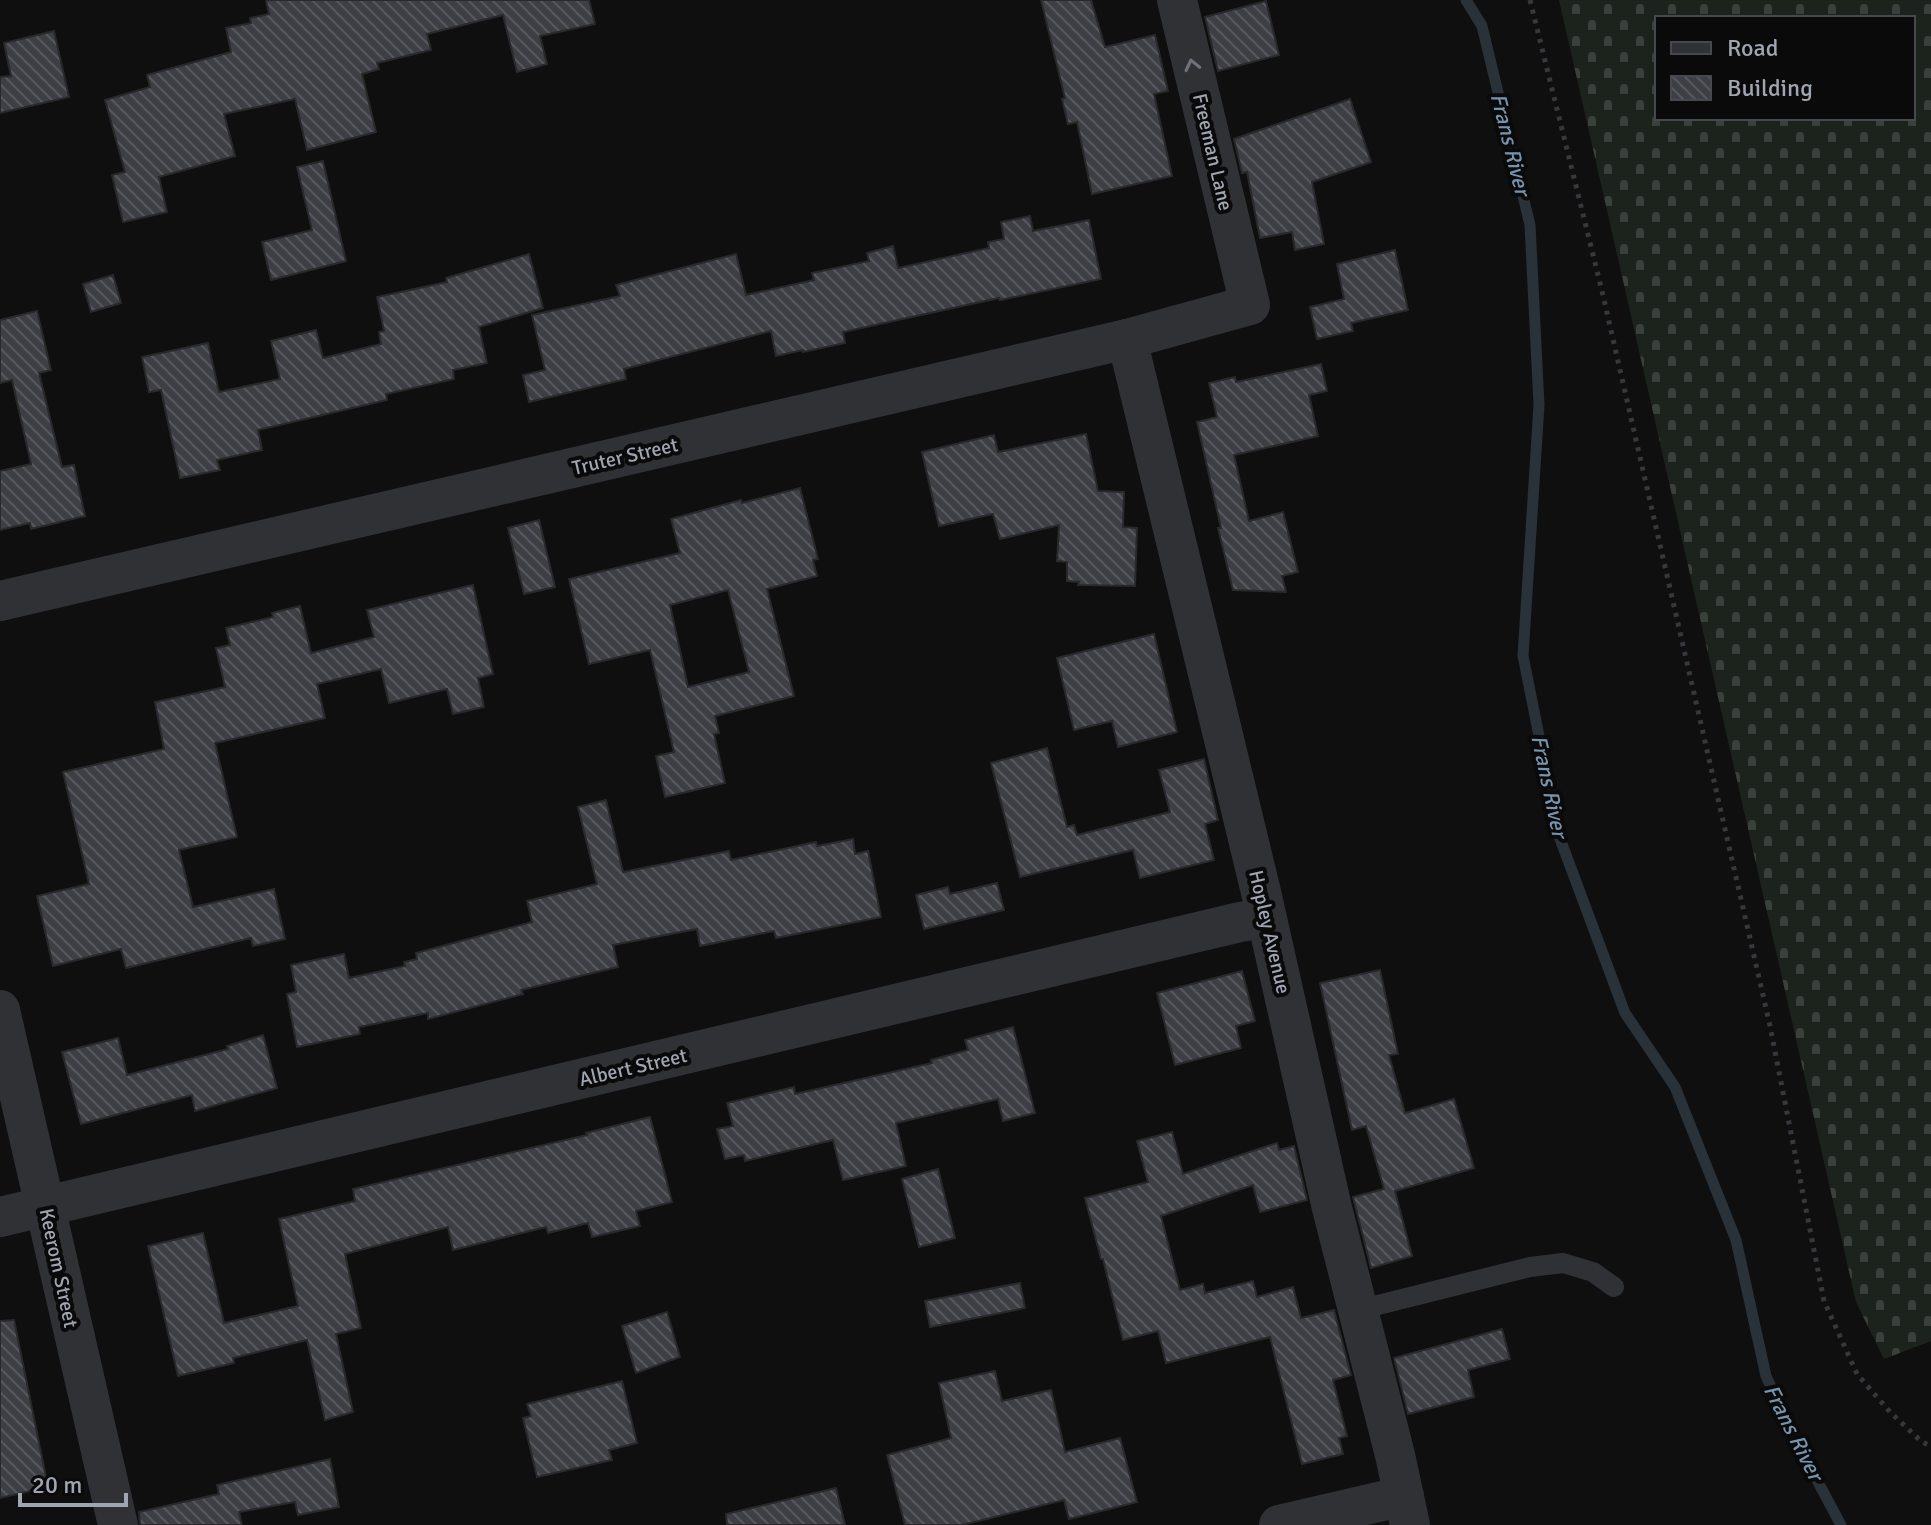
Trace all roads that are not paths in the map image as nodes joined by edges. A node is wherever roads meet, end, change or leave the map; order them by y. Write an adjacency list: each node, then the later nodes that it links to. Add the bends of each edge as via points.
1 (1177, 0): 2 (street, Freeman Lane, one-way to 1)
2 (1250, 305): 3 (street, Truter Street)
3 (1127, 339): 4 (street, Truter Street); 5 (street, Hopley Avenue)
4 (0, 601)
5 (1266, 918): 7 (street, Albert Street); 10 (street, Hopley Avenue)
6 (0, 1010): 7 (street, Keerom Street)
7 (46, 1207): 8 (street, Albert Street); 12 (street, Keerom Street)
8 (0, 1217)
9 (1614, 1287): 10 (lane, via 1593,1272 1563,1263)
10 (1358, 1310): 11 (street, Hopley Avenue)
11 (1407, 1510): 13 (street)
12 (118, 1525)
13 (1279, 1525)

